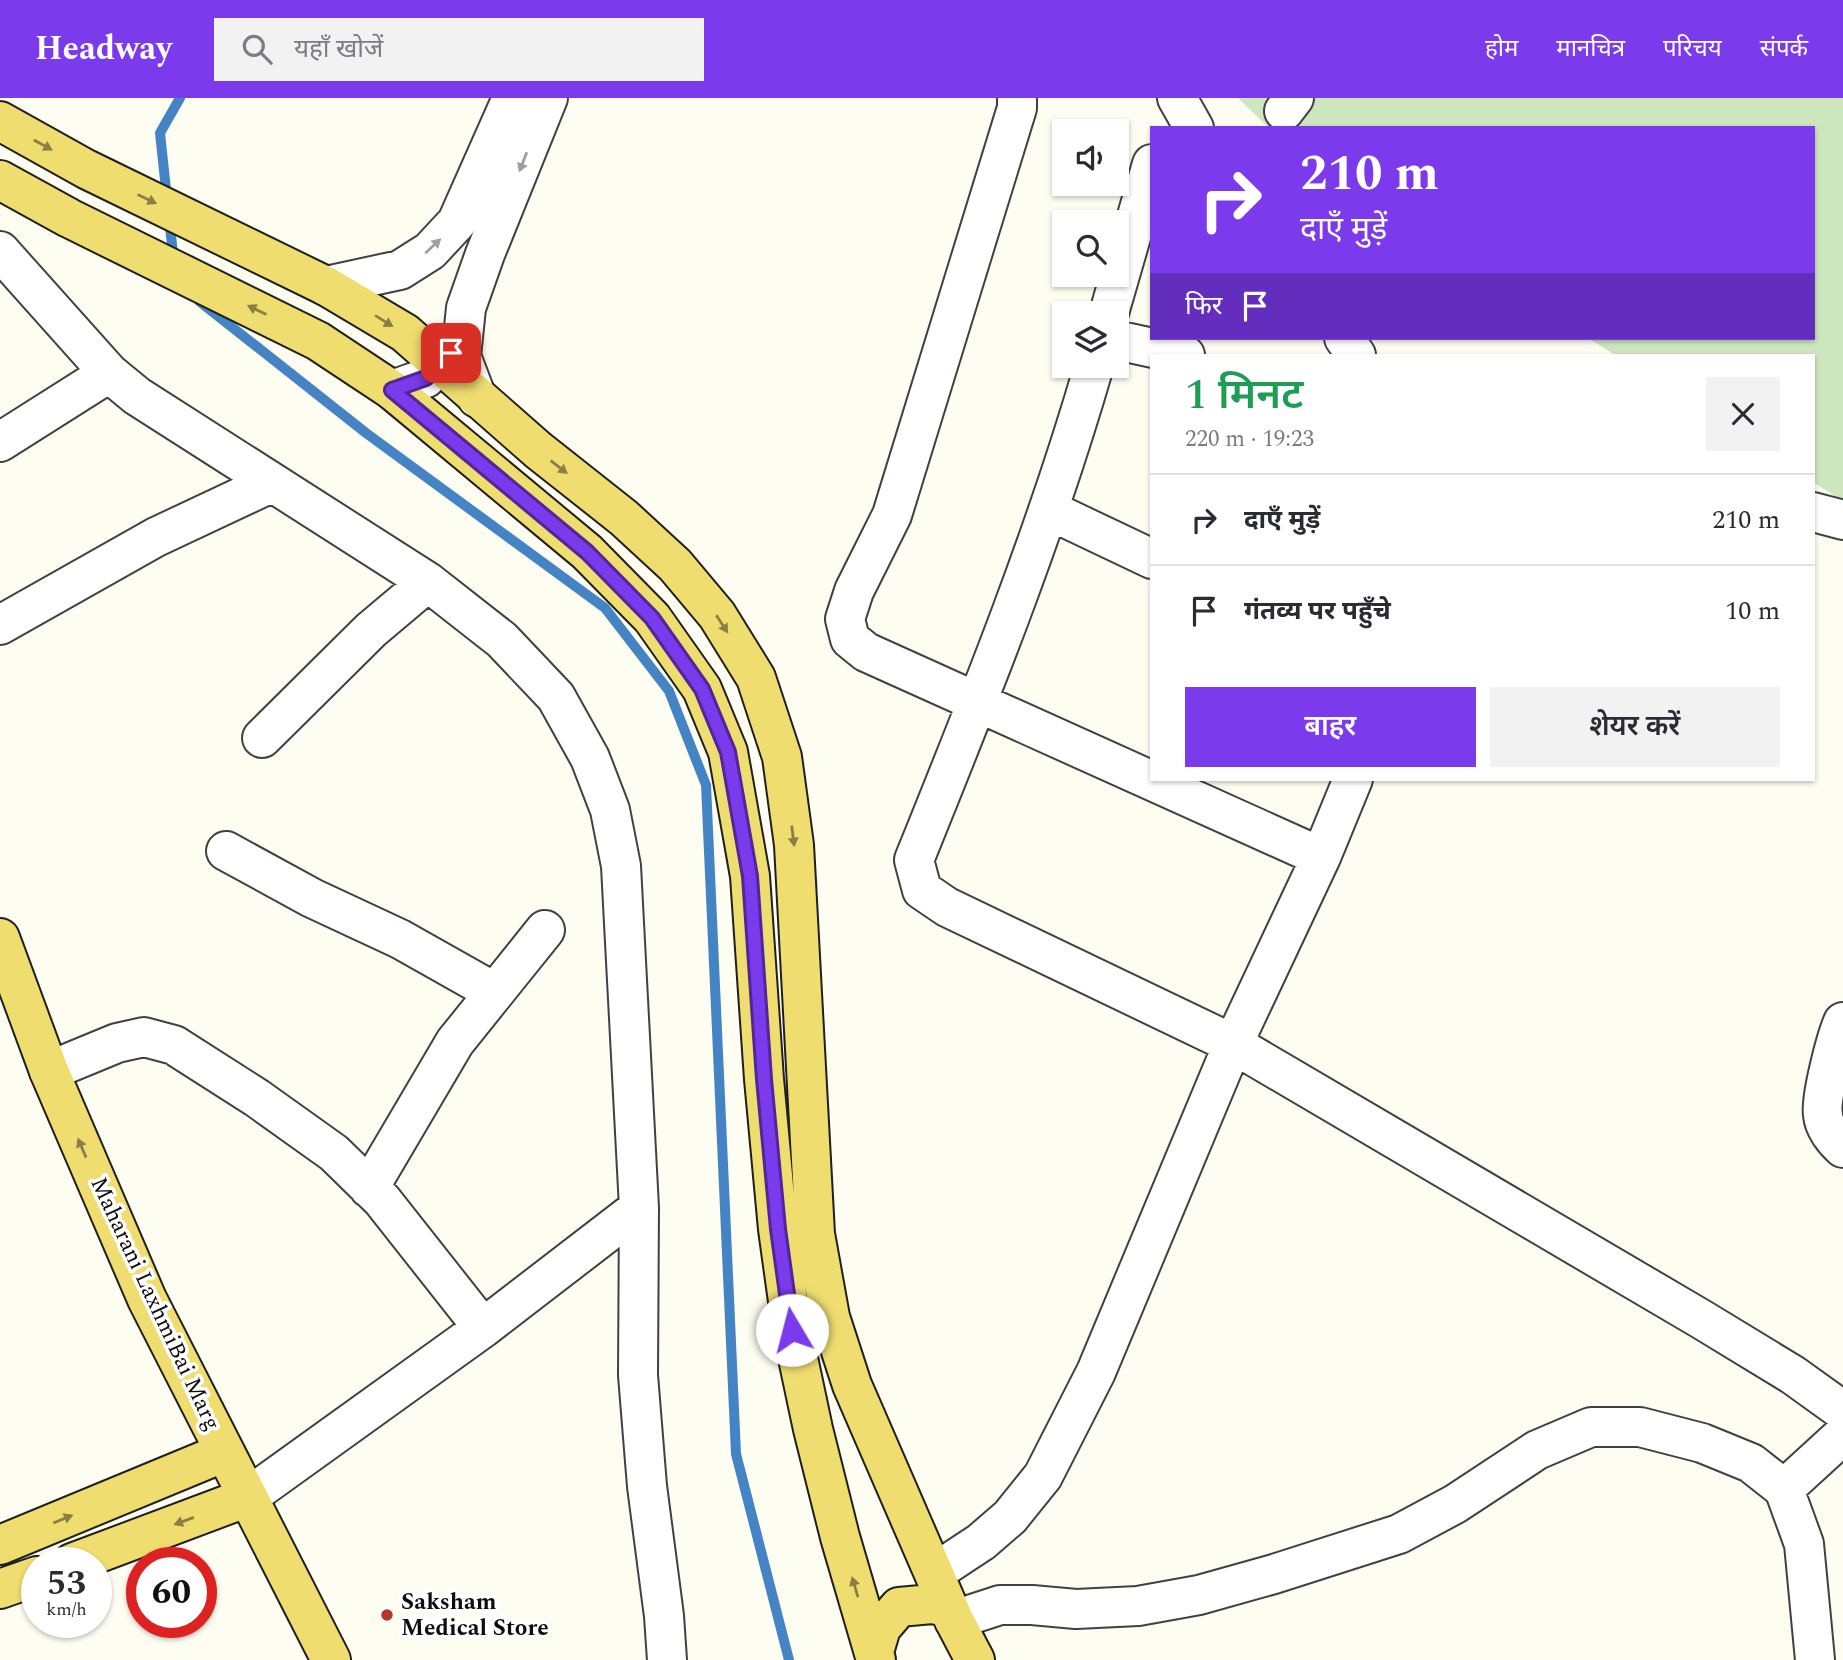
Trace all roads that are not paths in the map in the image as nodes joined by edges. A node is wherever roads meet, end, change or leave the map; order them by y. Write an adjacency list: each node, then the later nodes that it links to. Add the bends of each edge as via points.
1 (512, 98): 12 (street, one-way to 1, via 400,270 430,251 457,222)
2 (548, 98): 15 (street, one-way to 15)
3 (1017, 98): 28 (street, via 892,515 845,619 850,639 866,652)
4 (1169, 98): 7 (street)
5 (1177, 98): 8 (street)
6 (0, 121): 12 (main road, one-way to 12, via 86,169)
7 (1162, 126)
8 (1193, 126)
9 (1150, 171): 13 (street)
10 (0, 180): 19 (main road, one-way to 10, via 318,341)
11 (0, 251): 17 (street)
12 (326, 286): 15 (main road, one-way to 15, via 405,333)
13 (1112, 301)
14 (1129, 343): 16 (street)
15 (451, 352): 19 (street, via 426,378); 54 (main road, one-way to 54, via 477,398 675,565 717,615 756,678 782,757 794,845 815,1234 830,1317 852,1385)
16 (1180, 354)
17 (109, 373): 20 (street); 21 (street, via 172,420)
18 (1090, 378): 22 (street)
19 (392, 390): 57 (main road, one-way to 19, via 813,1429 792,1330 764,1079 750,876 728,752 702,689 652,618 587,552)
20 (0, 442)
21 (271, 482): 26 (street); 27 (street, via 156,537)
22 (1049, 510): 25 (street); 28 (street)
23 (1815, 513): 24 (street)
24 (1843, 520)
25 (1150, 558)
26 (428, 582): 29 (street, via 371,630); 43 (street, via 502,640 556,697 590,758 610,810 621,866)
27 (0, 625)
28 (977, 702): 30 (street); 39 (street, via 914,860 922,890 947,907)
29 (262, 738)
30 (1150, 780)
31 (1152, 781): 34 (street)
32 (1352, 781): 34 (street)
33 (226, 851): 37 (street)
34 (1321, 857): 39 (street)
35 (545, 930): 37 (street)
36 (0, 938): 40 (main road, Maharani LaxhmiBai Marg)
37 (494, 992): 42 (street, via 455,1042)
38 (1843, 1022): 41 (street, via 1822,1115 1833,1139)
39 (1233, 1045): 45 (street, via 1701,1319); 54 (street, via 1096,1372 1043,1476 1010,1517 981,1542)
40 (49, 1071): 42 (street, via 117,1043 145,1037 174,1045 334,1153); 47 (main road, Maharani LaxhmiBai Marg, one-way to 40, via 147,1299)
41 (1843, 1148)
42 (369, 1188): 44 (street)
43 (639, 1208): 44 (street); 59 (street, via 638,1375)
44 (483, 1328): 49 (street)
45 (1843, 1411)
46 (1843, 1435): 48 (street)
47 (225, 1452): 49 (main road, Maharani LaxhmiBai Marg); 50 (main road, one-way to 47)
48 (1784, 1489): 54 (street, via 1751,1463 1702,1443 1640,1427 1591,1427 1537,1450 1399,1534 1199,1595 1138,1606 1076,1609); 55 (street, via 1804,1544)
49 (248, 1497): 51 (main road, one-way to 51); 58 (main road, Maharani LaxhmiBai Marg)
50 (0, 1545)
51 (112, 1548)
52 (21, 1582): 53 (main road)
53 (0, 1590)
54 (945, 1600): 57 (main road, via 899,1608 881,1628); 60 (main road)
55 (1814, 1644): 56 (street)
56 (1843, 1649)
57 (875, 1656)
58 (331, 1660)
59 (667, 1660)
60 (975, 1660)

